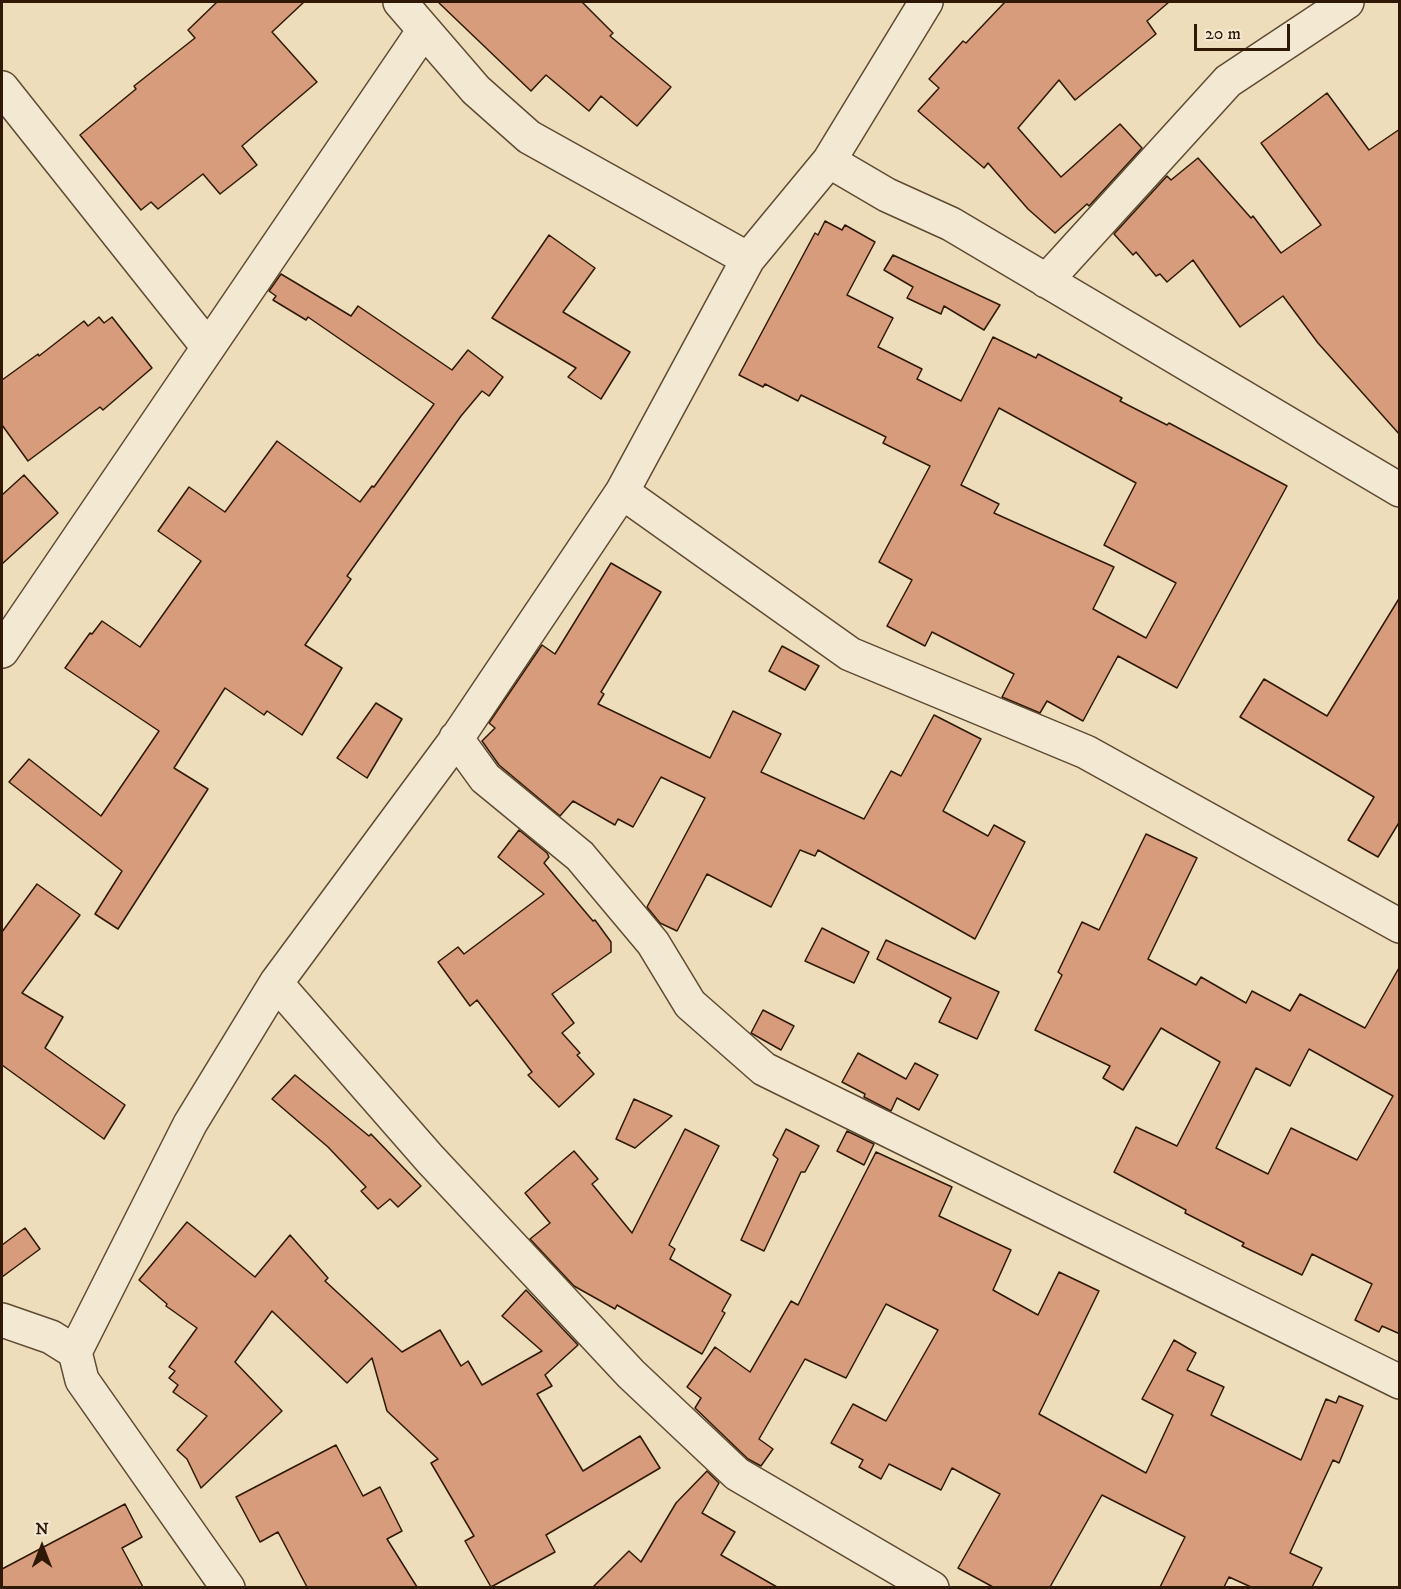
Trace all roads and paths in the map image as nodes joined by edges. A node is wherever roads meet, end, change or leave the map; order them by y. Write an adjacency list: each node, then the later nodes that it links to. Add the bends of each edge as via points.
1 (400, 2): 4 (street)
2 (926, 2): 6 (street)
3 (1347, 2): 8 (street, via 1228,81)
4 (424, 30): 7 (street, via 476,90 529,137); 9 (street)
5 (2, 88): 9 (street)
6 (829, 161): 7 (street); 8 (street, via 887,195 951,224)
7 (748, 259): 11 (street)
8 (1046, 281): 10 (street)
9 (208, 347): 12 (street)
10 (1397, 486)
11 (622, 492): 13 (street); 14 (street, via 850,654 1086,752)
12 (2, 651)
13 (456, 738): 15 (street); 18 (street, via 485,778 580,856 652,943 690,1004 764,1069)
14 (1400, 926)
15 (276, 983): 17 (street, via 190,1124); 20 (street, via 430,1159 615,1357 737,1474)
16 (2, 1320): 17 (street, via 51,1337)
17 (75, 1352): 19 (street, via 82,1380)
18 (1400, 1382)
19 (228, 1587)
20 (932, 1587)

